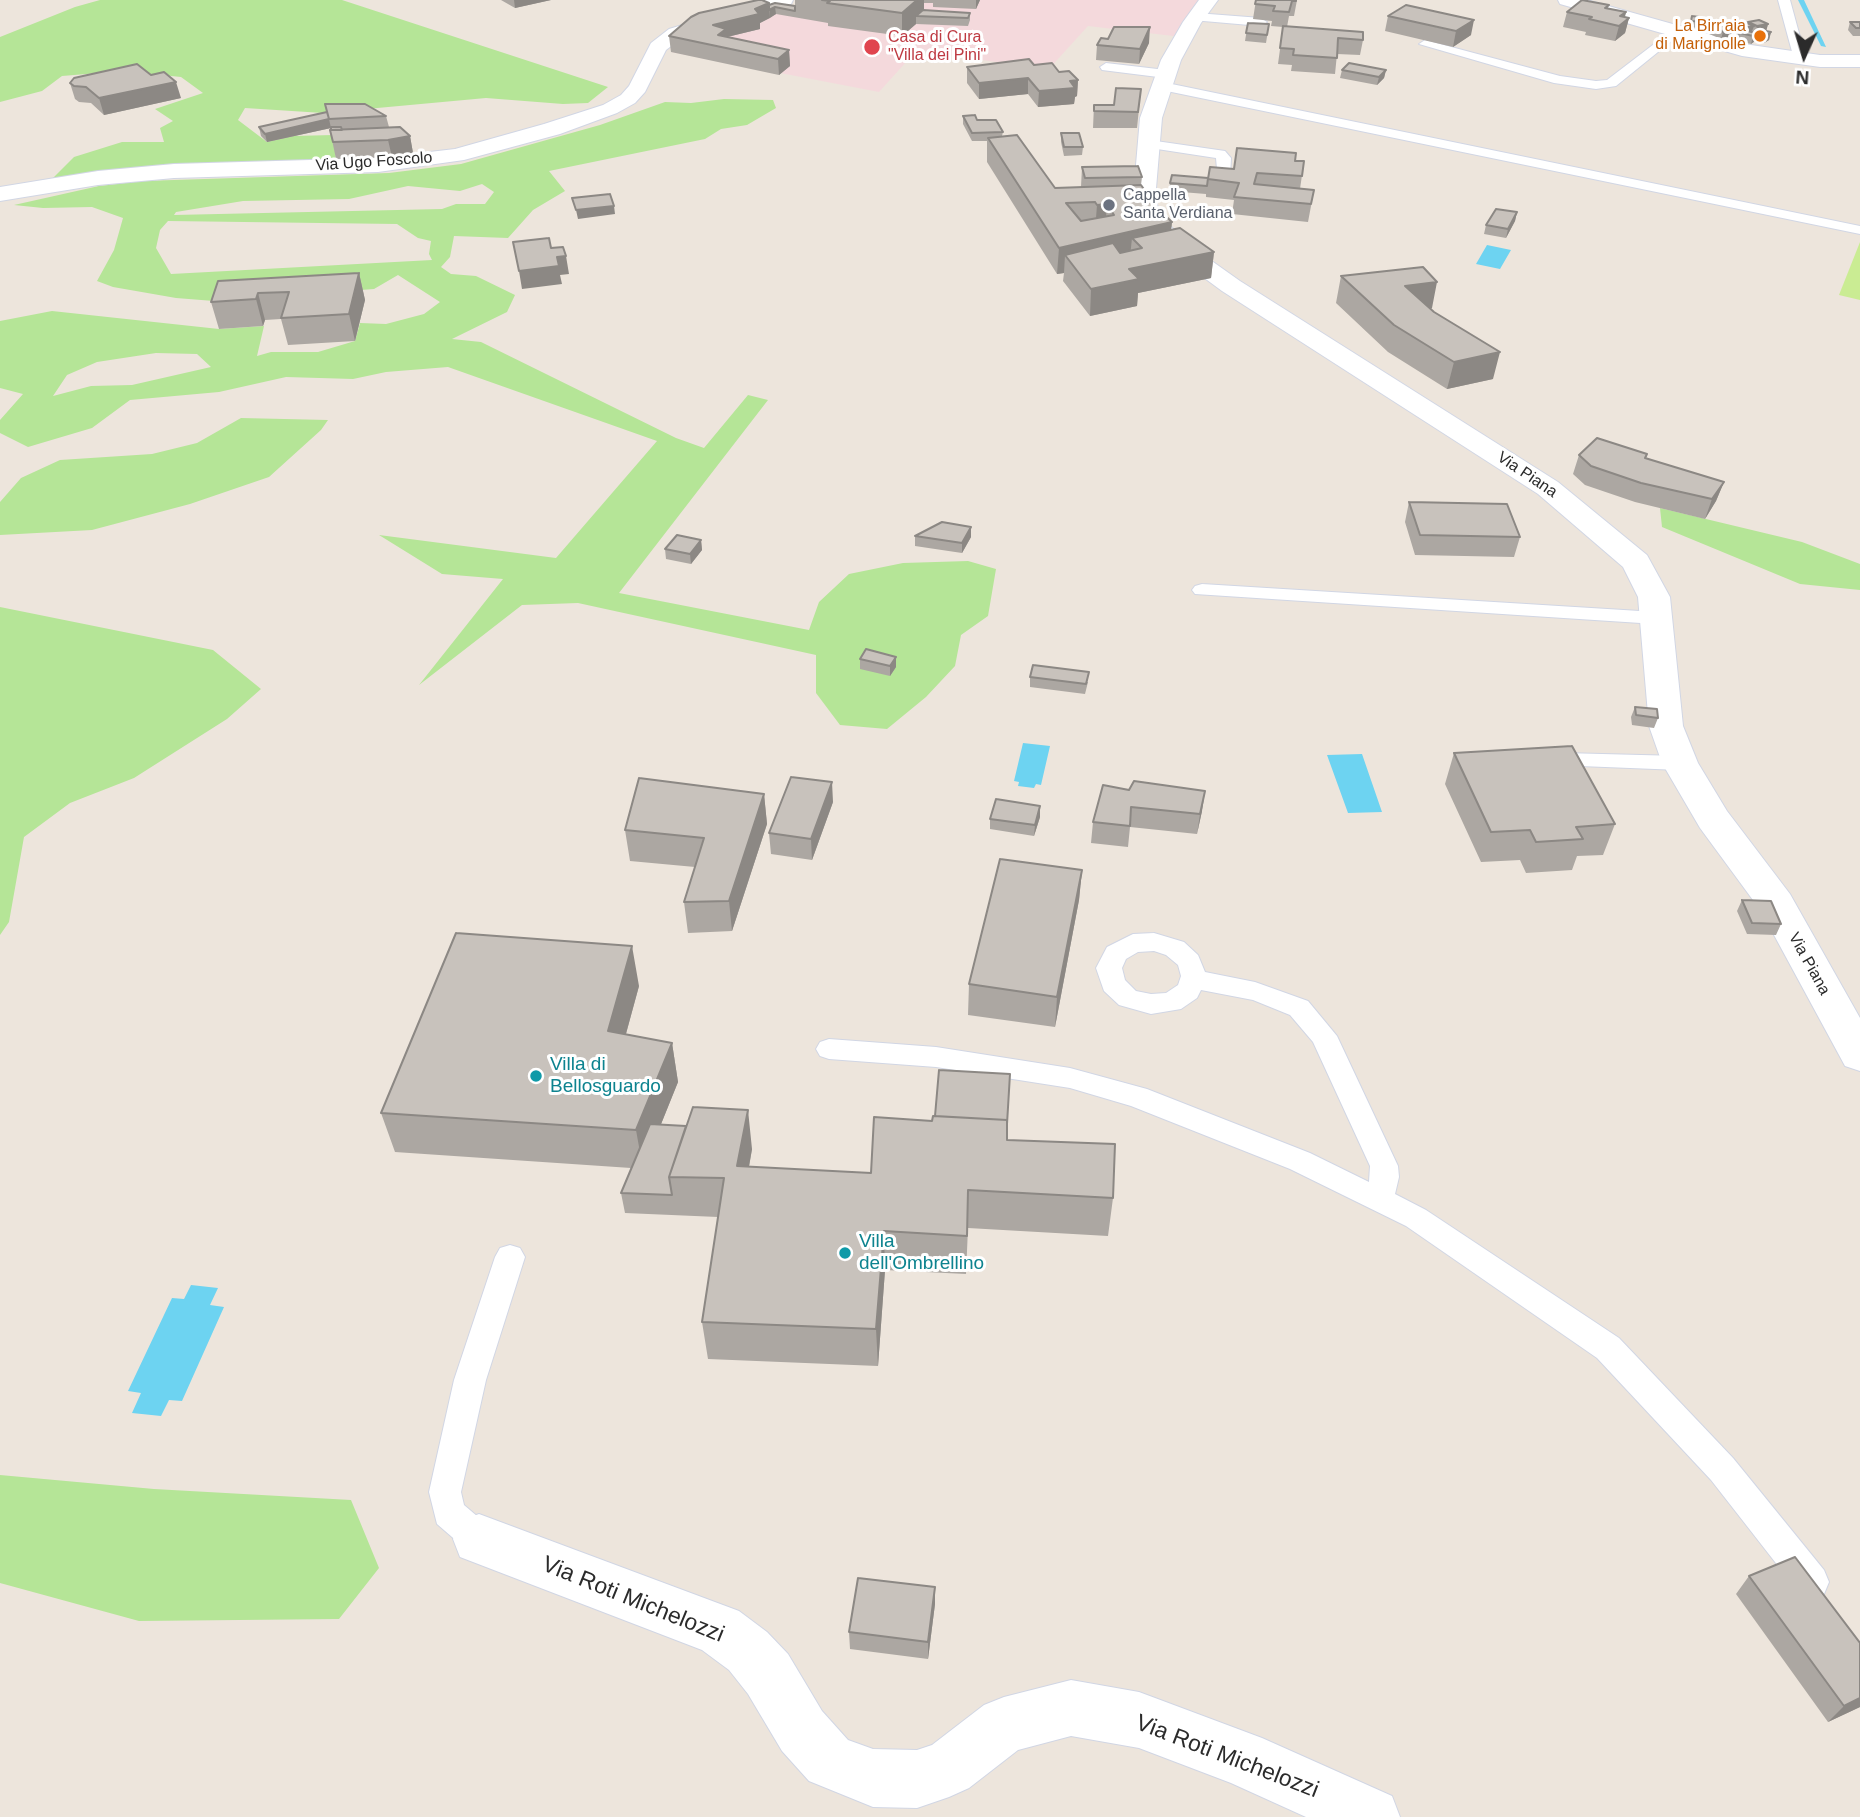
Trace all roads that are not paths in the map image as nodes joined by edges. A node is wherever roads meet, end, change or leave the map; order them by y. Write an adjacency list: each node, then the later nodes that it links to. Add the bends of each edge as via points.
1 (784, 0): 14 (street, Via Ugo Foscolo, via 676,33 658,47 638,88 610,109 456,155 378,165 174,170)
2 (1567, 0): 6 (street)
3 (1784, 0): 8 (lane)
4 (1203, 9): 5 (lane); 11 (street, Via Piana)
5 (1261, 22)
6 (1675, 32): 7 (lane, via 1611,83 1596,85 1559,80); 8 (street)
7 (1425, 44)
8 (1800, 59): 9 (street)
9 (1860, 61)
10 (1106, 67): 11 (lane)
11 (1164, 80): 12 (street, Via Piana, via 1151,117); 15 (lane)
12 (1149, 144): 13 (lane, via 1220,154); 17 (street, Via Piana, via 1144,200 1152,222 1184,252 1548,488 1636,562 1654,597)
13 (1223, 177)
14 (0, 194)
15 (1860, 230)
16 (1202, 590): 17 (lane)
17 (1656, 618): 19 (street, Via Piana, via 1666,726)
18 (1563, 760): 19 (lane)
19 (1680, 763): 22 (street, Via Piana, via 1713,819 1776,904)
20 (1193, 979): 23 (lane, via 1276,998 1298,1008 1324,1036 1384,1166)
21 (829, 1049): 23 (lane, via 936,1057 1070,1078 1136,1097 1287,1156)
22 (1860, 1055)
23 (1379, 1199): 26 (lane, via 1416,1218 1608,1348 1722,1469)
24 (510, 1257): 25 (lane, Via Roti Michelozzi, via 470,1380 445,1492 449,1513)
25 (479, 1539): 27 (street, Via Roti Michelozzi, via 720,1630 768,1674 802,1731 829,1762 873,1778 917,1779 949,1768 1004,1724 1072,1708 1139,1720 1242,1758)
26 (1826, 1600)
27 (1370, 1817)

